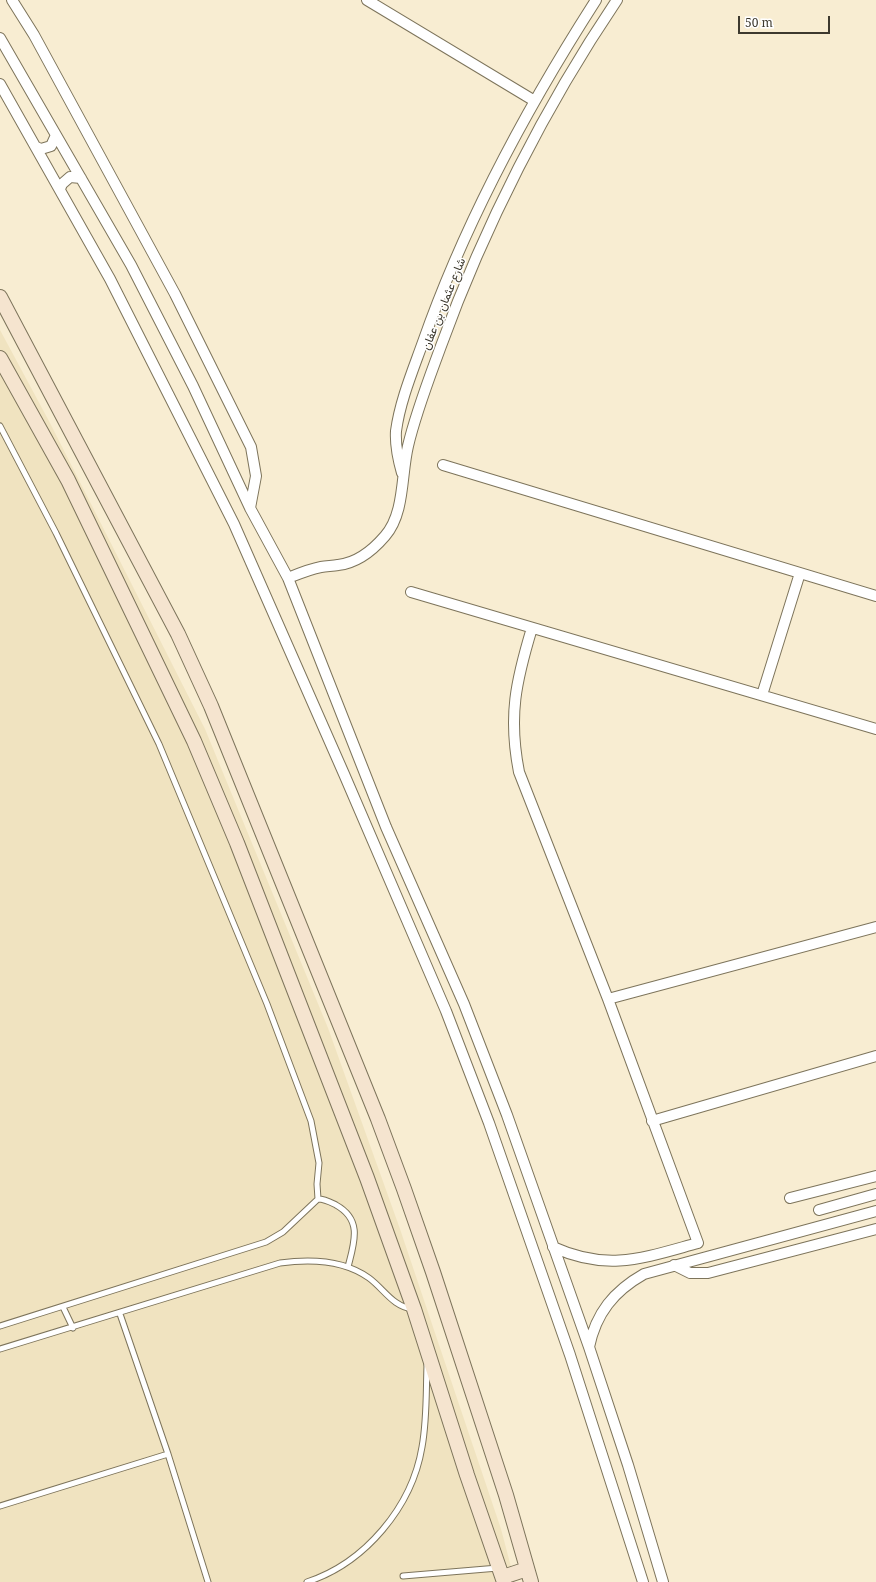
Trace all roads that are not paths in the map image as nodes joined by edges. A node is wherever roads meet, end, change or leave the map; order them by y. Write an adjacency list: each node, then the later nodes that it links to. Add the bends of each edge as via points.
1 (12, 0): 17 (street, via 34,35 175,294 251,447 256,476)
2 (367, 0): 7 (street)
3 (596, 0): 7 (street)
4 (616, 0): 16 (street, شارع عثمان بن عفان, via 594,33 532,143 470,271 414,422)
5 (0, 38): 8 (street)
6 (0, 84): 9 (street)
7 (534, 100): 16 (street, via 459,251 430,323 396,432 397,454)
8 (56, 135): 9 (street, via 47,149); 10 (street)
9 (36, 147): 11 (street)
10 (81, 178): 11 (street, via 70,177); 17 (street, via 132,265 193,386)
11 (60, 189): 54 (street, via 110,279 234,524 446,1011 489,1123 547,1290)
12 (0, 297): 51 (street, via 178,634 212,706 404,1189 498,1473)
13 (0, 358): 40 (street, via 68,480 194,741 328,1075)
14 (0, 426): 32 (lane, via 56,533 159,744 267,1004 311,1121 319,1162)
15 (443, 465): 18 (street)
16 (403, 474): 19 (street, شارع عثمان بن عفان, via 395,518 386,535 374,549 352,561 321,567)
17 (250, 508): 19 (street)
18 (800, 573): 21 (street); 23 (street)
19 (288, 578): 36 (street, via 386,827 464,1004)
20 (411, 592): 22 (street)
21 (876, 596)
22 (532, 628): 23 (street); 26 (street, via 519,668 514,703 514,738 519,772)
23 (762, 695): 24 (street)
24 (876, 729)
25 (876, 927): 26 (street)
26 (608, 999): 28 (street)
27 (876, 1056): 28 (street)
28 (652, 1121): 36 (street, via 698,1243 638,1259 609,1262 580,1258)
29 (876, 1176): 31 (street)
30 (876, 1194): 33 (street)
31 (790, 1198)
32 (318, 1199): 38 (lane, via 340,1208 348,1214 353,1224 354,1244); 39 (lane, via 290,1226 266,1242)
33 (819, 1210)
34 (876, 1211): 37 (street)
35 (876, 1228): 37 (street, via 708,1273 690,1273)
36 (553, 1247): 44 (street)
37 (674, 1265): 44 (street, via 644,1274 611,1298 600,1315)
38 (348, 1267): 40 (lane, via 368,1277 400,1306); 41 (lane, via 310,1261 280,1263)
39 (63, 1307): 42 (lane); 43 (lane)
40 (414, 1309): 46 (street)
41 (120, 1314): 43 (lane); 47 (lane)
42 (0, 1326)
43 (73, 1328): 45 (lane)
44 (589, 1347): 55 (street)
45 (0, 1350)
46 (428, 1350): 50 (street); 53 (lane, via 422,1449 404,1498 390,1520 363,1550 330,1572)
47 (168, 1454): 48 (lane); 52 (lane)
48 (0, 1506)
49 (403, 1576): 50 (lane)
50 (502, 1576): 51 (street)
51 (529, 1576)
52 (208, 1582)
53 (307, 1582)
54 (643, 1582)
55 (663, 1582)

